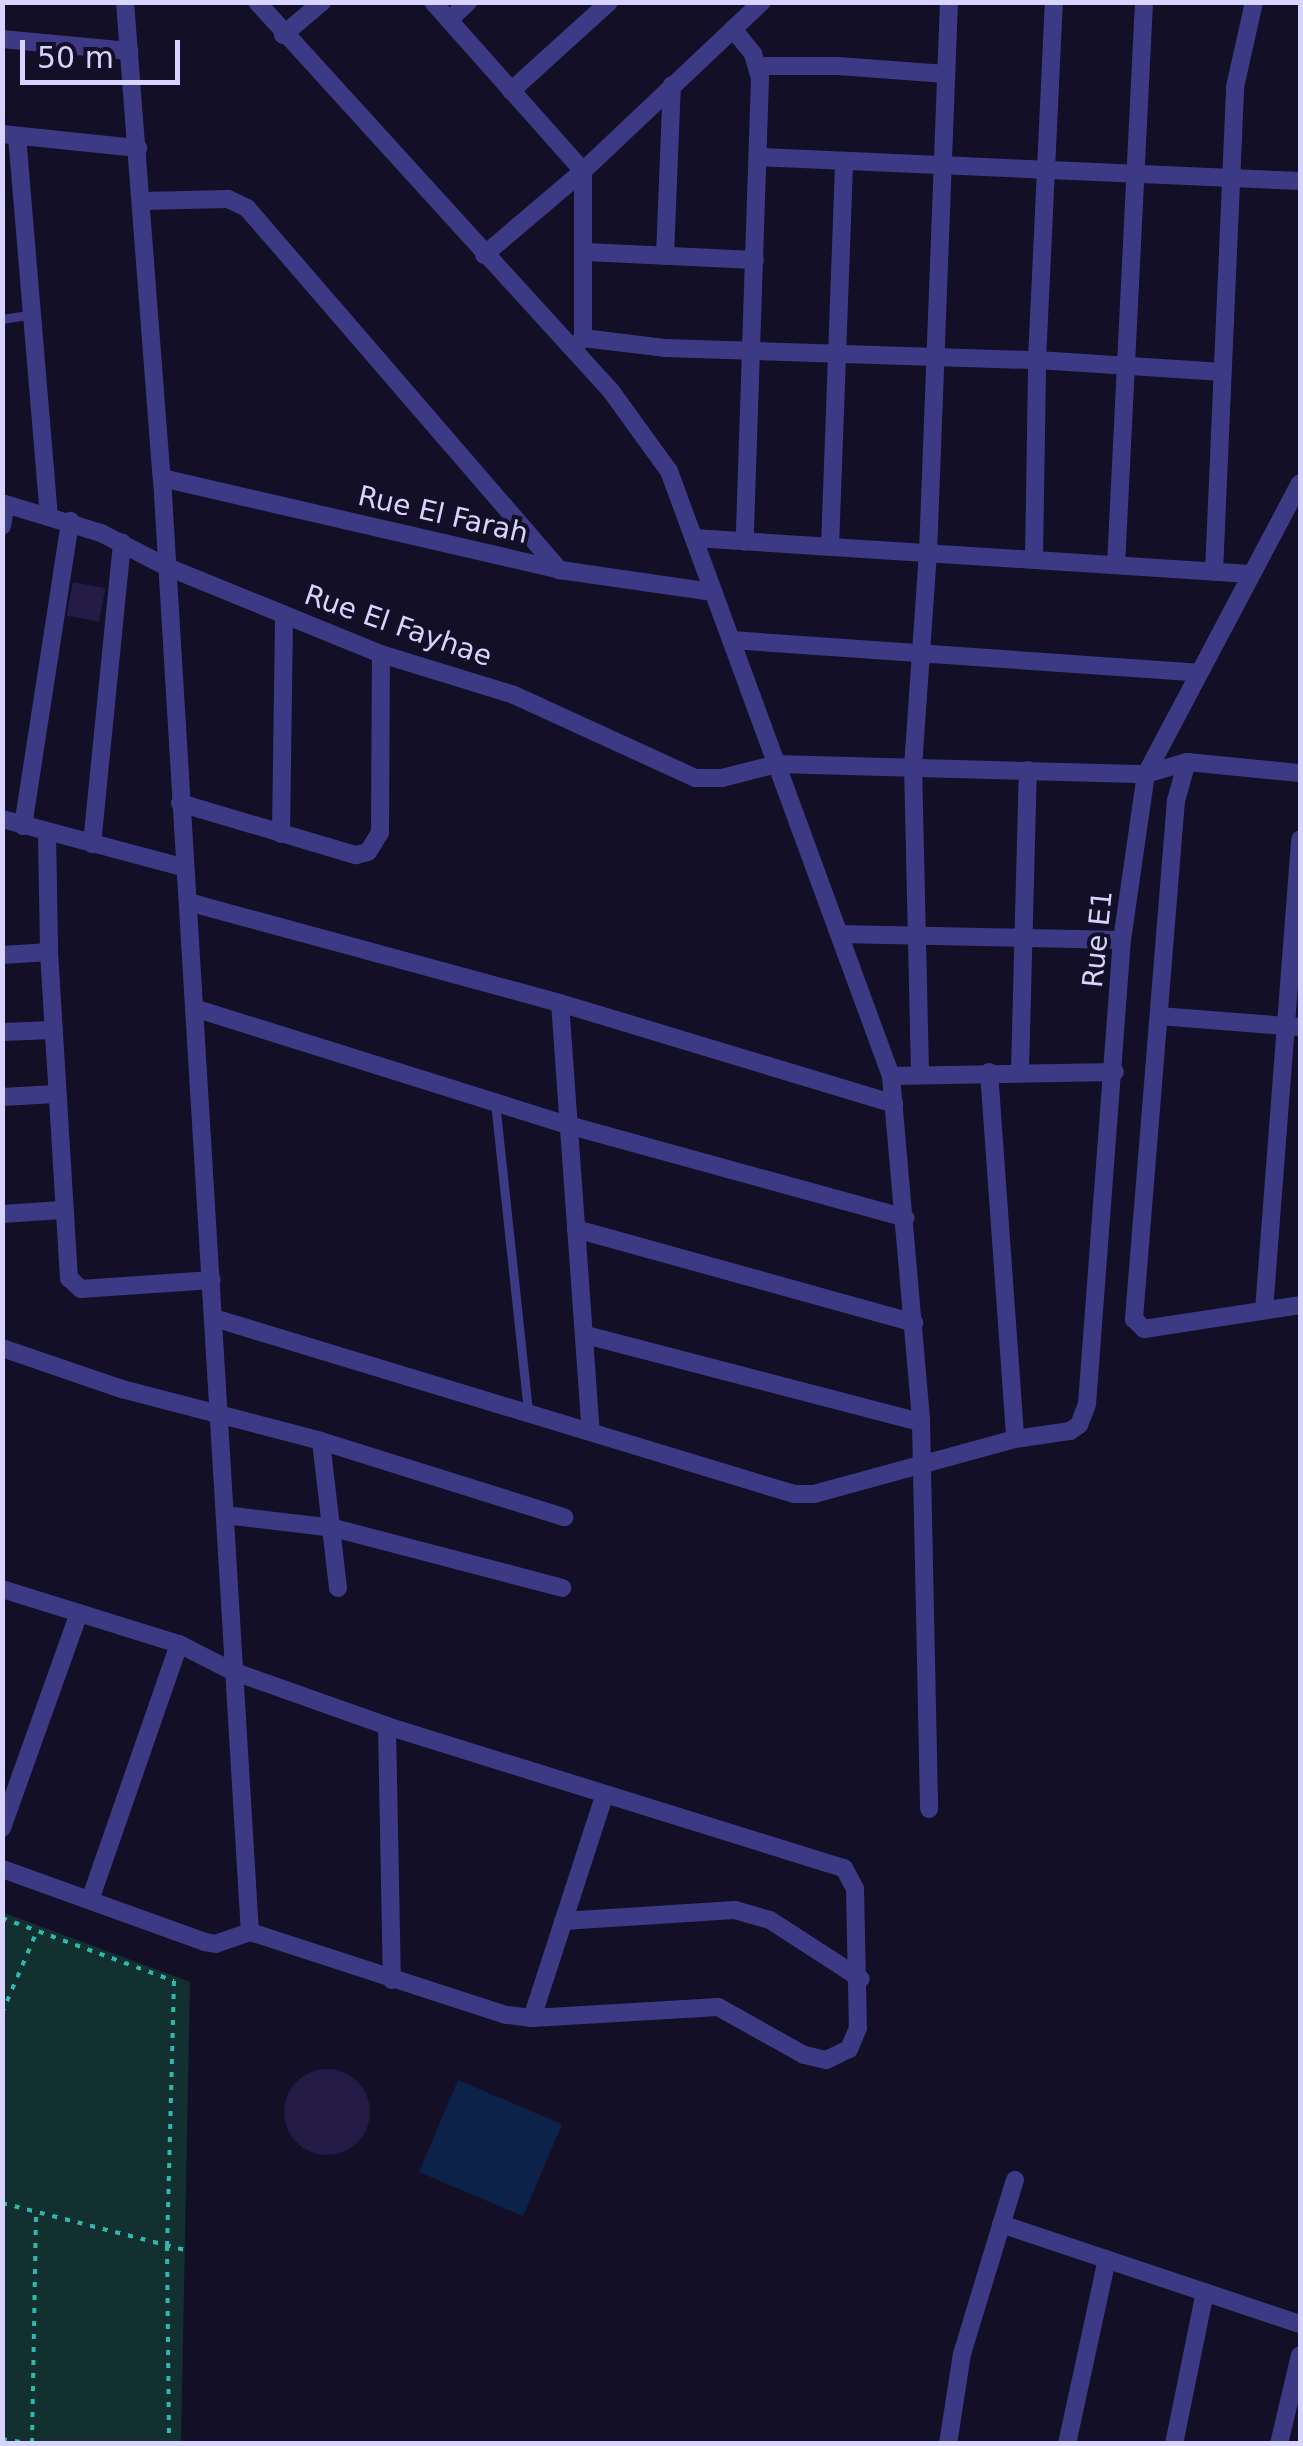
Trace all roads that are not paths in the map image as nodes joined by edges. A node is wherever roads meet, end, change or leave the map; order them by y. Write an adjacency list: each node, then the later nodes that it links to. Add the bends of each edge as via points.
1 (125, 2): 16 (street)
2 (257, 2): 14 (street)
3 (322, 2): 14 (street)
4 (434, 2): 12 (street)
5 (468, 2): 12 (street)
6 (608, 2): 20 (street)
7 (762, 2): 13 (street)
8 (948, 2): 18 (street)
9 (1054, 2): 27 (street)
10 (1144, 2): 28 (street)
11 (1254, 2): 29 (street, via 1236,88)
12 (449, 20): 20 (street)
13 (733, 29): 17 (street); 19 (street)
14 (284, 36): 33 (street)
15 (2, 38): 16 (street)
16 (129, 51): 22 (street)
17 (759, 66): 18 (street); 23 (street)
18 (946, 74): 25 (street)
19 (672, 84): 26 (street); 34 (street)
20 (512, 91): 26 (street)
21 (10, 135): 22 (street); 36 (street)
22 (138, 148): 31 (street)
23 (758, 157): 24 (street); 35 (street)
24 (844, 161): 25 (street); 40 (street)
25 (943, 165): 27 (street); 41 (street)
26 (583, 170): 32 (street); 33 (street)
27 (1047, 170): 28 (street); 42 (street)
28 (1134, 174): 29 (street); 43 (street)
29 (1232, 179): 30 (street); 44 (street)
30 (1300, 181)
31 (143, 201): 45 (street); 59 (street, via 228,199 247,208)
32 (586, 252): 34 (street); 38 (street)
33 (484, 256): 38 (street)
34 (665, 256): 35 (street)
35 (755, 260): 39 (street)
36 (33, 314): 37 (lane); 48 (street)
37 (2, 319)
38 (578, 344): 39 (street); 51 (street, via 669,471)
39 (750, 351): 40 (street); 53 (street)
40 (838, 352): 41 (street); 54 (street)
41 (935, 357): 42 (street); 55 (street)
42 (1037, 360): 43 (street); 56 (street)
43 (1127, 366): 44 (street); 58 (street)
44 (1223, 372): 60 (street)
45 (162, 478): 57 (street); 59 (street, Rue El Farah)
46 (1300, 484): 61 (street, Rue E1)
47 (4, 504): 48 (street, Rue El Fayhae); 50 (street)
48 (48, 514): 49 (street, Rue El Fayhae)
49 (70, 521): 52 (street, Rue El Fayhae); 76 (street)
50 (2, 526)
51 (694, 538): 53 (street); 62 (street)
52 (122, 542): 57 (street, Rue El Fayhae); 80 (street)
53 (745, 542): 54 (street)
54 (830, 547): 55 (street)
55 (928, 554): 56 (street); 66 (street)
56 (1034, 560): 58 (street)
57 (165, 566): 63 (street, Rue El Fayhae); 74 (street)
58 (1116, 566): 60 (street)
59 (560, 570): 62 (street, Rue El Farah)
60 (1214, 572): 61 (street)
61 (1250, 574): 67 (street, Rue E1)
62 (713, 592): 64 (street)
63 (284, 616): 65 (street, Rue El Fayhae); 78 (street)
64 (731, 640): 66 (street); 69 (street)
65 (381, 654): 69 (street, Rue El Fayhae, via 514,694 695,778); 78 (street, via 375,845 356,854)
66 (920, 656): 67 (street); 70 (street)
67 (1198, 673): 73 (street, Rue E1)
68 (1186, 762): 72 (street); 73 (street, Rue El Fayhae); 91 (street, via 1176,800)
69 (777, 764): 70 (street, Rue El Fayhae); 83 (street)
70 (913, 768): 71 (street, Rue El Fayhae); 84 (street)
71 (1028, 770): 73 (street, Rue El Fayhae); 85 (street)
72 (1300, 773)
73 (1146, 774): 86 (street, Rue E1)
74 (180, 803): 78 (street); 81 (street)
75 (2, 819): 76 (street)
76 (23, 826): 77 (street)
77 (47, 833): 80 (street); 87 (street)
78 (281, 834)
79 (1300, 839): 92 (street)
80 (92, 844): 81 (street)
81 (182, 867): 82 (street)
82 (188, 902): 89 (street); 90 (street)
83 (839, 934): 84 (street); 99 (street)
84 (919, 935): 85 (street); 98 (street)
85 (1021, 940): 86 (street); 95 (street)
86 (1122, 940): 97 (street, Rue E1)
87 (49, 952): 88 (street); 93 (street)
88 (2, 954)
89 (560, 1003): 103 (street); 104 (street)
90 (194, 1008): 102 (street); 109 (street)
91 (1159, 1016): 92 (street); 111 (street, via 1134,1319 1144,1329)
92 (1293, 1026): 111 (street)
93 (53, 1030): 94 (street); 100 (street)
94 (2, 1032)
95 (1020, 1070): 96 (street); 97 (street)
96 (988, 1072): 98 (street); 120 (street)
97 (1115, 1072): 120 (street, Rue E1, via 1087,1404 1070,1431)
98 (920, 1073): 99 (street)
99 (891, 1076): 103 (street)
100 (56, 1094): 101 (street); 105 (street)
101 (2, 1098)
102 (496, 1102): 104 (street); 117 (lane)
103 (894, 1104): 107 (street)
104 (568, 1124): 107 (street); 108 (street)
105 (62, 1210): 106 (street); 109 (street, via 69,1278 81,1289)
106 (2, 1214)
107 (904, 1218): 113 (street)
108 (576, 1229): 113 (street); 114 (street)
109 (212, 1280): 112 (street)
110 (1300, 1305): 111 (street)
111 (1264, 1310)
112 (214, 1318): 116 (street); 117 (street)
113 (914, 1323): 118 (street)
114 (586, 1334): 118 (street); 119 (street)
115 (2, 1348): 116 (street, via 122,1389)
116 (216, 1410): 121 (street); 123 (street)
117 (528, 1413): 119 (street)
118 (921, 1422): 122 (street)
119 (591, 1432): 122 (street, via 794,1494)
120 (1015, 1439): 122 (street)
121 (321, 1441): 124 (street); 125 (street)
122 (922, 1465): 134 (street)
123 (226, 1515): 125 (street); 131 (street)
124 (564, 1517)
125 (334, 1528): 126 (street); 127 (street)
126 (338, 1588)
127 (562, 1588)
128 (2, 1589): 129 (street)
129 (80, 1613): 130 (street); 135 (street)
130 (179, 1644): 131 (street); 137 (street)
131 (232, 1671): 132 (street); 139 (street)
132 (387, 1726): 133 (street); 141 (street)
133 (604, 1796): 138 (street); 140 (street, via 844,1868 855,1889)
134 (929, 1809)
135 (2, 1828)
136 (2, 1868): 137 (street)
137 (90, 1900): 139 (street, via 216,1944)
138 (563, 1921): 140 (street, via 735,1910 770,1920); 142 (street)
139 (250, 1932): 141 (street)
140 (860, 1979): 142 (street, via 856,2039 826,2060 804,2055 718,2007)
141 (392, 1980): 142 (street)
142 (532, 2018)
143 (1014, 2180): 144 (street)
144 (1000, 2224): 145 (street); 149 (street, via 962,2354)
145 (1107, 2259): 146 (street); 150 (street)
146 (1205, 2292): 147 (street); 151 (street)
147 (1300, 2324)
148 (1300, 2355): 152 (street)
149 (948, 2444)
150 (1067, 2444)
151 (1174, 2444)
152 (1279, 2444)

